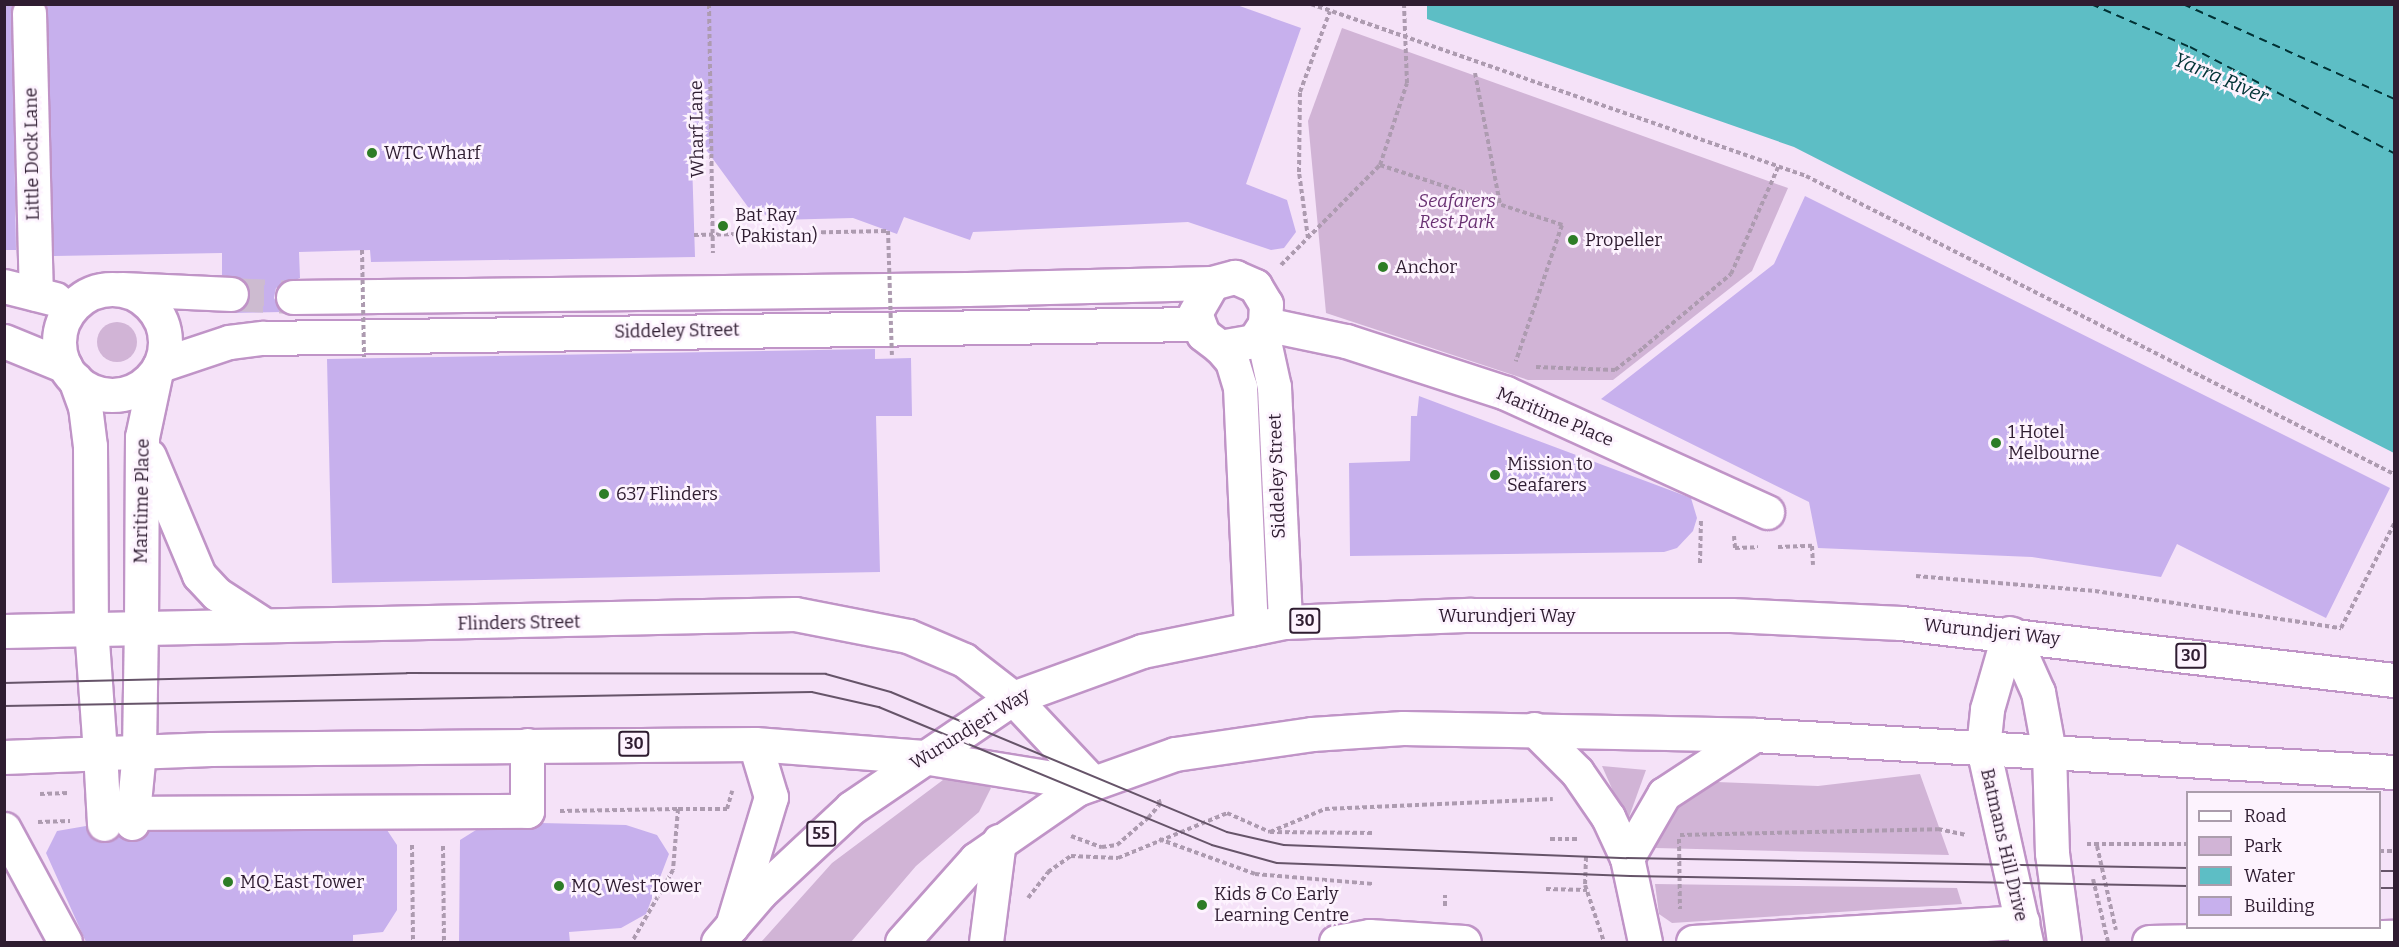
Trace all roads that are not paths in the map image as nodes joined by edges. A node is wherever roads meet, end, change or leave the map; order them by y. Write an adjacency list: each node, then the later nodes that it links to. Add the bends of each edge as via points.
1 (29, 13): 6 (main road, Little Dock Lane)
2 (1212, 283): 5 (main road); 10 (main road, via 1198,301); 12 (main road, via 1235,278 1255,286 1266,304)
3 (4, 286): 6 (main road)
4 (114, 288): 7 (main road); 9 (main road); 15 (main road, via 138,297 156,315 164,339)
5 (967, 289): 8 (main road); 11 (main road)
6 (36, 294): 9 (main road)
7 (231, 294)
8 (292, 297)
9 (82, 298): 16 (main road, via 60,331)
10 (1197, 324): 11 (main road, Siddeley Street); 14 (main road)
11 (966, 327): 15 (main road, Siddeley Street, via 264,338 229,342)
12 (1264, 328): 14 (main road, via 1244,347); 19 (main road, Siddeley Street, via 1274,387); 20 (main road, Maritime Place, via 1346,341 1506,393)
13 (4, 341): 16 (main road)
14 (1220, 347): 18 (main road, Siddeley Street, via 1232,361 1240,387)
15 (158, 371): 16 (main road, via 141,389 108,395); 17 (main road, Maritime Place)
16 (70, 373): 23 (main road, via 90,439)
17 (142, 437): 21 (main road, via 199,575 217,594); 24 (main road, Maritime Place)
18 (1243, 479): 19 (main road); 25 (main road, Siddeley Street)
19 (1277, 479): 22 (main road, Siddeley Street)
20 (1767, 512)
21 (260, 622): 24 (main road, Flinders Street); 29 (main road, Flinders Street, via 816,616 891,631 950,652)
22 (1285, 622): 25 (main road, Wurundjeri Way / 30); 27 (main road, Wurundjeri Way / 30, via 1471,615 1731,615)
23 (91, 627): 24 (main road, Flinders Street); 26 (main road, Flinders Street); 36 (main road)
24 (141, 627): 35 (main road, Maritime Place)
25 (1251, 629): 29 (main road, Wurundjeri Way / 30, via 1142,651)
26 (4, 631)
27 (2011, 633): 28 (main road, Wurundjeri Way / 30); 34 (main road, Batmans Hill Drive, via 1987,709); 37 (main road, via 2038,692)
28 (2394, 680)
29 (1013, 698): 39 (main road, Wurundjeri Way / 55); 41 (main road, Flinders Street)
30 (1534, 729): 31 (main road, 30); 41 (main road, 30, via 1312,734 1175,754); 45 (main road, via 1590,789)
31 (1754, 735): 34 (main road, 30); 45 (main road, via 1664,794)
32 (755, 744): 33 (main road, 30); 39 (main road, 30); 47 (main road, via 771,796)
33 (526, 745): 35 (main road, 30); 42 (main road, via 527,812)
34 (1983, 748): 37 (main road, 30); 46 (main road, Batmans Hill Drive)
35 (139, 750): 36 (main road, 30); 42 (main road, Maritime Place)
36 (100, 752): 38 (main road, 30); 42 (main road)
37 (2049, 752): 40 (main road, 30); 56 (main road, via 2052,853)
38 (4, 757)
39 (923, 757): 41 (main road, 30); 47 (main road, Wurundjeri Way / 55, via 843,815)
40 (2394, 772)
41 (1091, 783): 44 (main road)
42 (123, 820)
43 (4, 829): 49 (main road)
44 (999, 841): 50 (main road, via 939,898); 51 (main road)
45 (1627, 858): 54 (main road)
46 (2024, 932): 55 (main road)
47 (724, 934)
48 (2394, 937): 57 (main road)
49 (65, 942)
50 (902, 942)
51 (986, 942)
52 (1336, 942): 53 (main road, via 1369,936)
53 (1464, 942)
54 (1645, 942)
55 (1693, 942)
56 (2064, 942)
57 (2150, 942)

